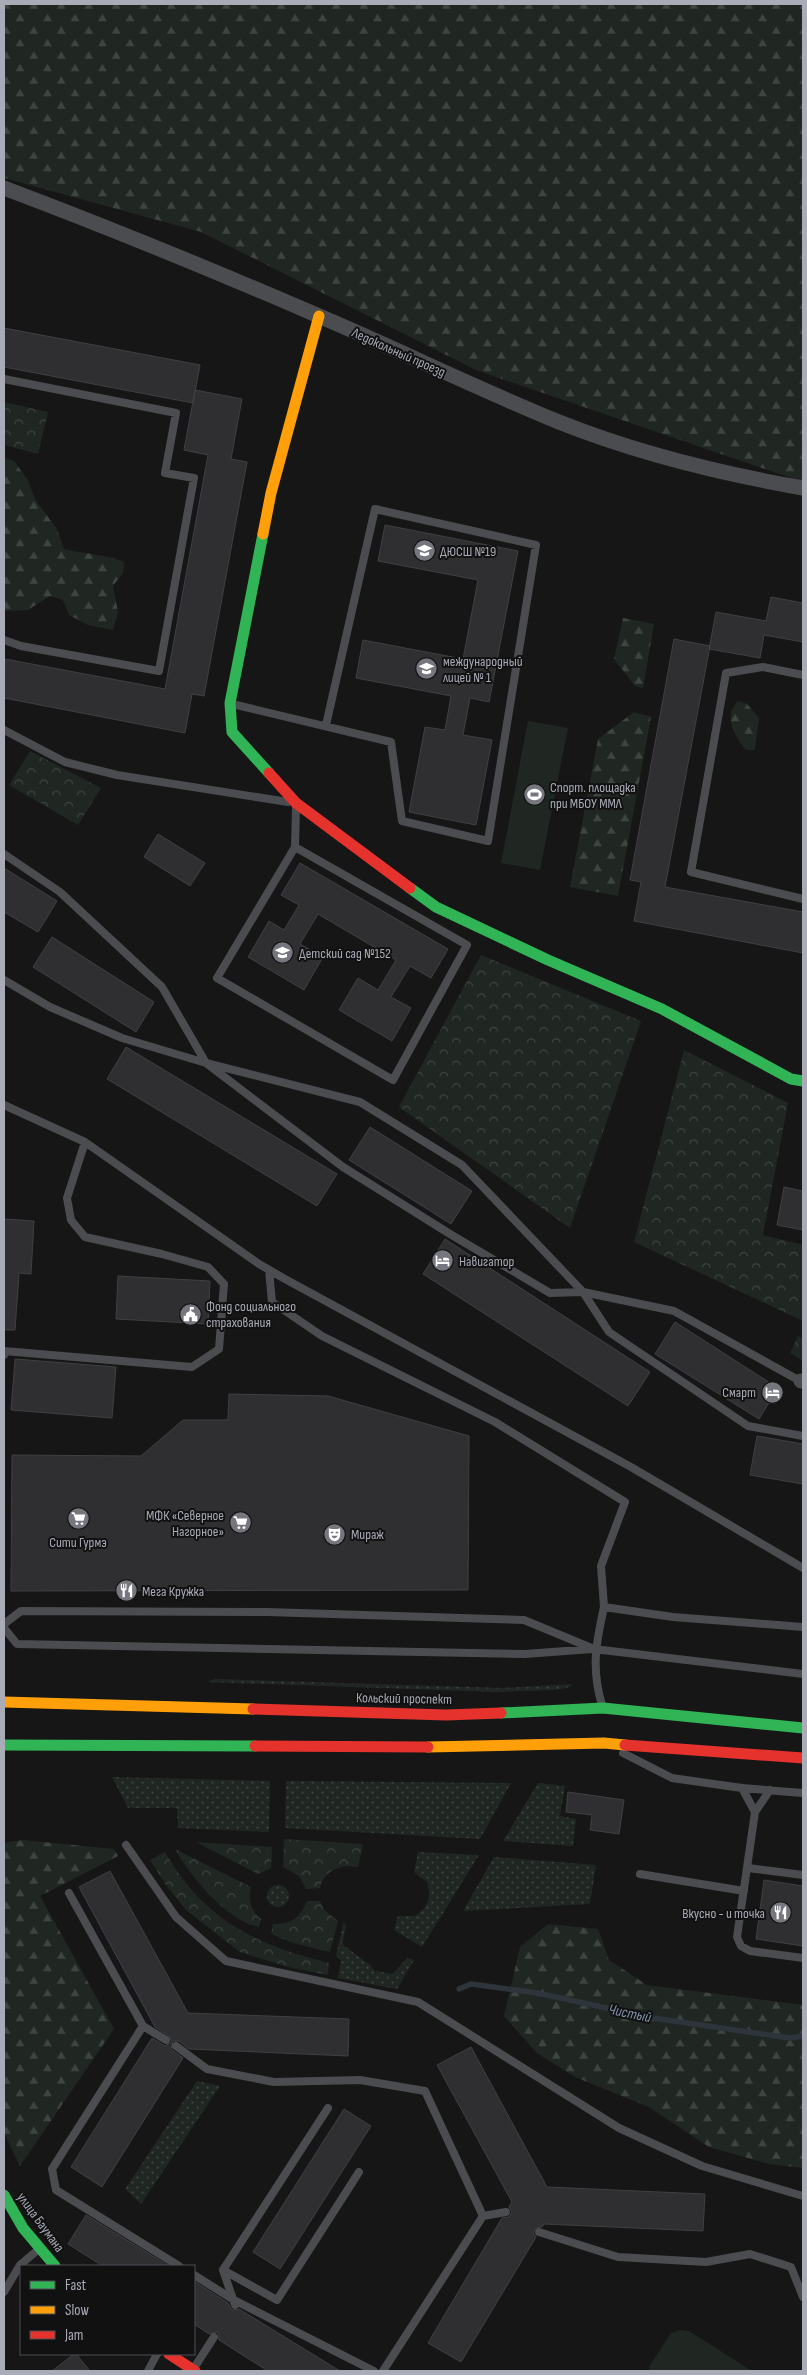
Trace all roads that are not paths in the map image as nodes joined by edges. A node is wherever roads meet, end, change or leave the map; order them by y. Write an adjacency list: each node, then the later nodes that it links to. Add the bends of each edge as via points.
1 (4, 189): 2 (street, Ледокольный проезд, via 146,243)
2 (319, 316): 4 (street, Ледокольный проезд, via 560,422 655,454 746,478); 7 (main road, via 271,493)
3 (4, 379): 5 (lane, via 176,413 165,473 194,478 159,671 21,646)
4 (803, 488)
5 (4, 640)
6 (803, 675): 13 (lane, via 763,667 726,673 692,872)
7 (230, 703): 8 (lane); 10 (main road, via 232,732)
8 (326, 725): 8 (lane, via 391,742 402,821 488,841 536,545 375,509)
9 (4, 730): 10 (lane, via 65,762 100,771)
10 (296, 803): 11 (lane); 16 (main road, via 436,907 662,1009 791,1078)
11 (295, 846): 11 (lane, via 218,978 393,1080 467,944)
12 (4, 854): 15 (lane, via 60,892 162,987)
13 (803, 899)
14 (4, 980): 15 (lane, via 50,1007 122,1038)
15 (206, 1063): 20 (lane, via 343,1167 450,1234 550,1293); 20 (lane, via 360,1102 462,1166)
16 (803, 1081)
17 (4, 1105): 18 (lane)
18 (85, 1142): 19 (lane); 21 (lane, via 67,1198 71,1220 85,1237 208,1267 224,1284 219,1349 192,1366 4,1351)
19 (269, 1270): 24 (lane, via 631,1467); 25 (lane, via 272,1302 322,1336 495,1422 625,1502 601,1566)
20 (583, 1292): 22 (lane, via 674,1311); 23 (lane, via 610,1332 748,1426)
21 (4, 1355)
22 (802, 1382)
23 (803, 1436)
24 (803, 1568)
25 (604, 1607): 27 (lane, via 674,1617); 29 (lane)
26 (4, 1624): 29 (lane, via 21,1611 267,1612 524,1620)
27 (803, 1627)
28 (4, 1628): 29 (lane, via 17,1644 525,1654)
29 (594, 1649): 30 (lane); 32 (lane, via 597,1688)
30 (803, 1674)
31 (4, 1702): 32 (main road, Кольский проспект, via 446,1715)
32 (603, 1708): 33 (main road, Кольский проспект)
33 (803, 1728)
34 (604, 1743): 35 (main road, via 450,1747); 36 (main road); 37 (lane, via 672,1778)
35 (4, 1745)
36 (803, 1758)
37 (742, 1788): 38 (lane); 40 (lane)
38 (770, 1790): 39 (lane); 40 (lane)
39 (803, 1793)
40 (755, 1812): 42 (lane)
41 (126, 1845): 54 (lane, via 176,1917 226,1961 418,2002 619,2128 702,2166)
42 (748, 1868): 44 (lane); 45 (lane)
43 (640, 1874): 45 (lane)
44 (803, 1876)
45 (744, 1891): 47 (lane, via 737,1937 741,1946 750,1951)
46 (69, 1893): 48 (lane)
47 (803, 1958)
48 (143, 2026): 49 (lane); 60 (lane, via 52,2168 56,2190)
49 (166, 2040)
50 (176, 2046): 56 (lane, via 207,2068 274,2082 360,2080 425,2091)
51 (328, 2108): 61 (lane)
52 (359, 2172): 61 (lane, via 277,2300)
53 (4, 2195): 58 (main road, улица Баумана)
54 (803, 2196)
55 (506, 2212): 56 (lane)
56 (483, 2216): 72 (lane)
57 (539, 2232): 64 (lane, via 618,2257 706,2262 750,2254 791,2267)
58 (39, 2249): 59 (main road, улица Баумана); 63 (lane, via 20,2265)
59 (54, 2265)
60 (177, 2265)
61 (223, 2270): 65 (lane)
62 (195, 2277): 65 (lane)
63 (4, 2292)
64 (803, 2297)
65 (234, 2303): 71 (lane)
66 (214, 2337): 70 (lane)
67 (156, 2355): 69 (lane)
68 (170, 2355): 70 (main road)
69 (148, 2371)
70 (194, 2371)
71 (374, 2371)
72 (383, 2371)

